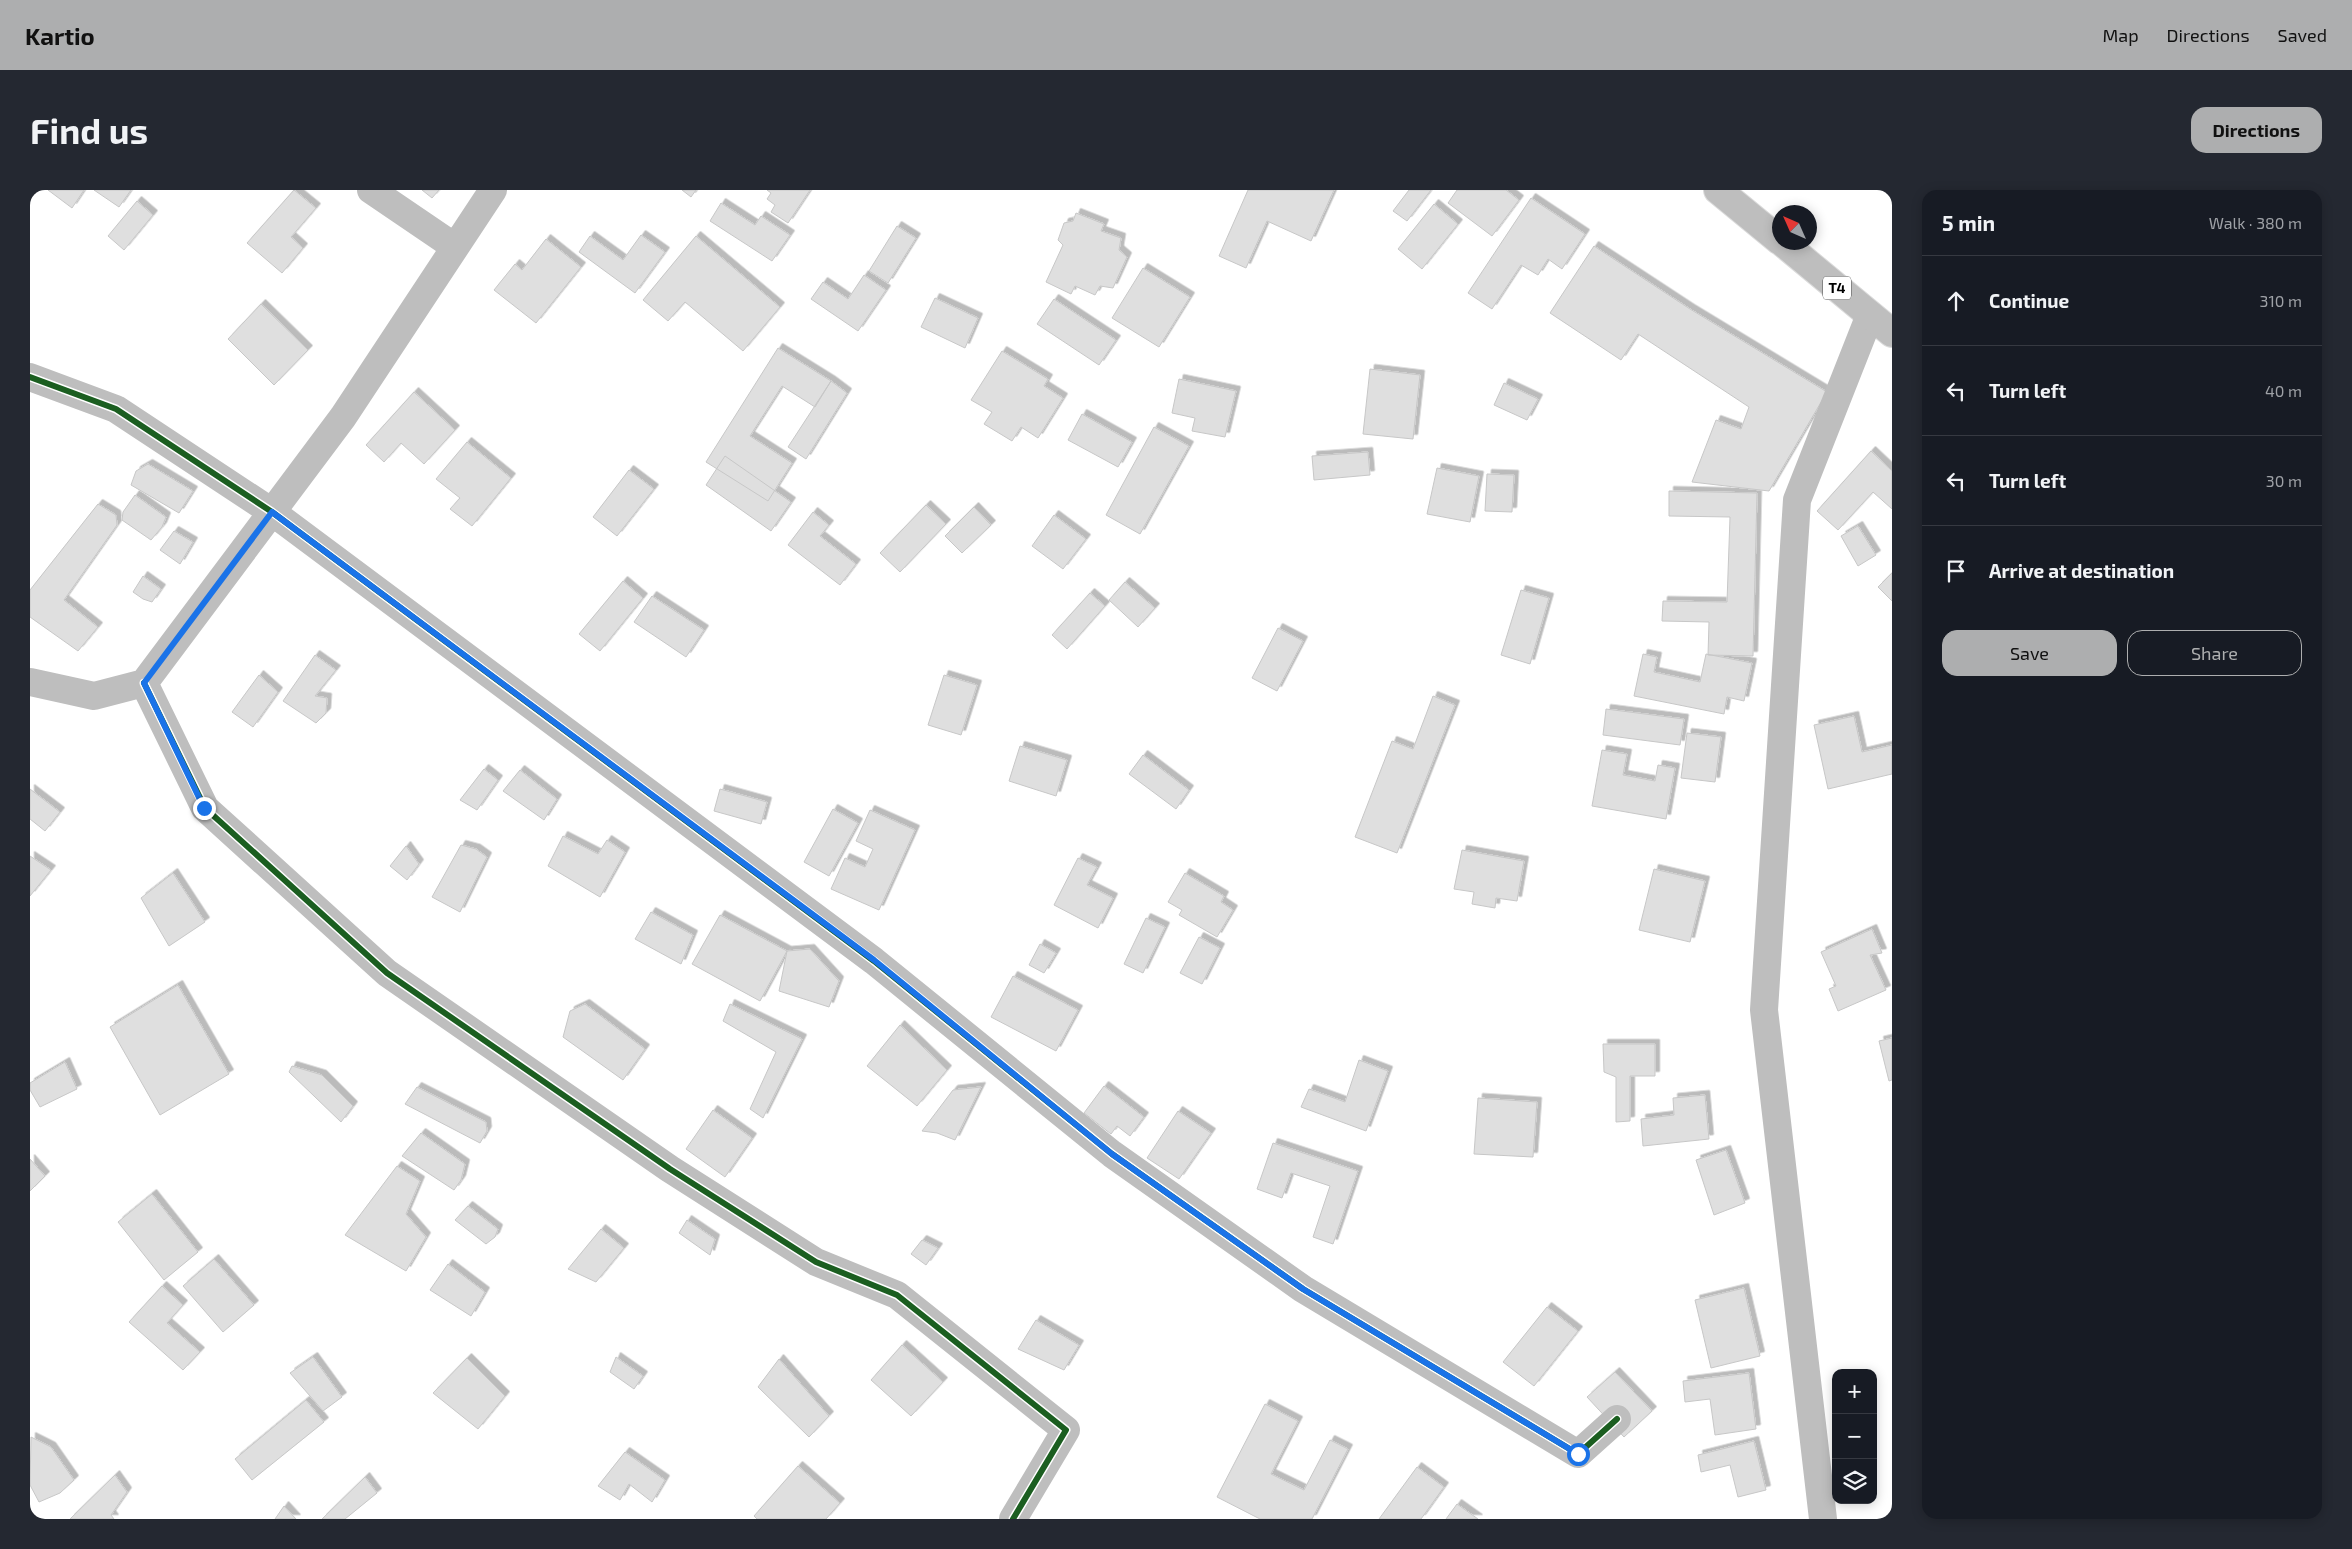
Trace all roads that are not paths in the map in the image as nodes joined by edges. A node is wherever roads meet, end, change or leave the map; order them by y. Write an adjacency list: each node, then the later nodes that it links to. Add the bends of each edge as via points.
1 (371, 190): 5 (main road)
2 (493, 190): 5 (main road)
3 (1718, 190): 4 (main road, T4)
4 (1772, 235)
5 (455, 247): 10 (main road, via 342,416)
6 (1791, 250): 7 (main road, T4)
7 (1870, 315): 8 (main road, T4); 15 (main road, via 1797,500 1764,1010)
8 (1892, 333)
9 (30, 377): 10 (main road, via 116,409)
10 (272, 512): 12 (main road); 13 (main road, via 874,960 1112,1154 1303,1289 1578,1454)
11 (30, 682): 12 (main road, via 94,696)
12 (144, 683): 14 (main road, via 204,808 387,973 670,1169 816,1262 897,1295 1066,1430)
13 (1617, 1419)
14 (1013, 1519)
15 (1823, 1519)

